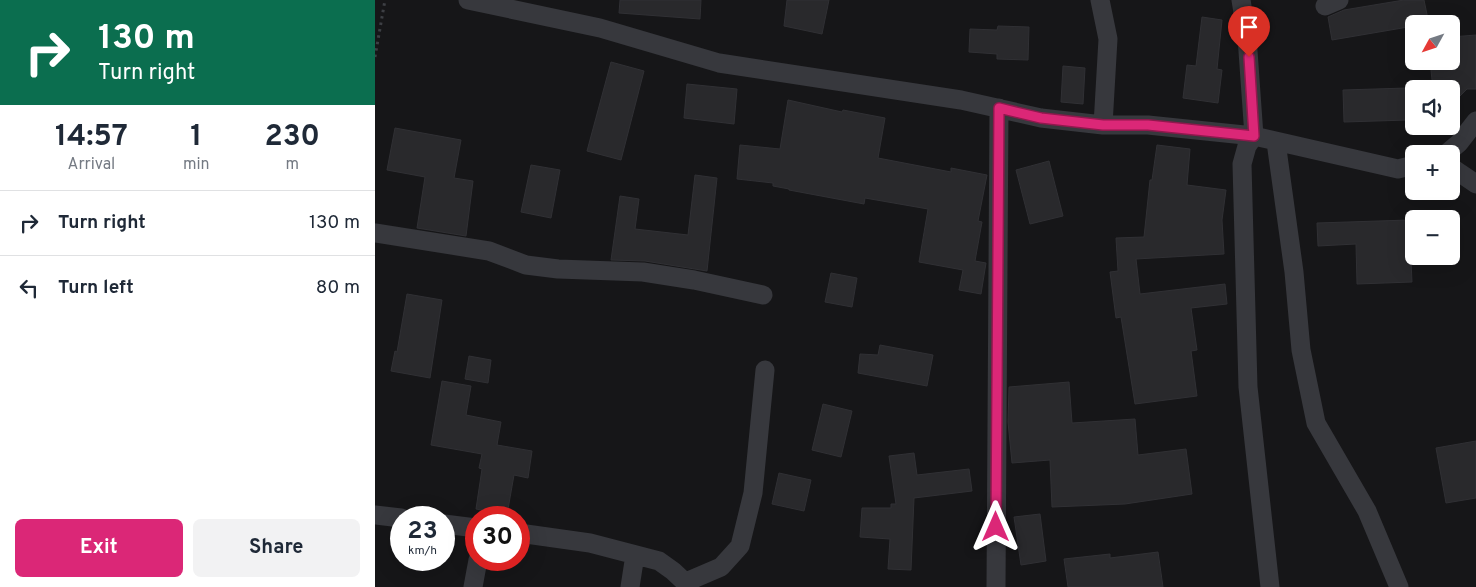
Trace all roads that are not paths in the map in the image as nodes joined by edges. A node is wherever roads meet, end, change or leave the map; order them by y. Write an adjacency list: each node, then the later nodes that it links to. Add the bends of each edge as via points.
1 (468, 0): 4 (street, via 600,28 719,63)
2 (1100, 0): 6 (street, via 1108,39)
3 (1241, 0): 7 (street)
4 (999, 108): 6 (street, via 1041,118); 24 (street)
5 (1476, 121): 9 (street)
6 (1103, 125): 7 (street, via 1148,125)
7 (1254, 136): 8 (street); 25 (street, via 1242,164 1248,378)
8 (1276, 142): 10 (street, via 1398,170); 26 (street, via 1301,350 1315,423 1367,510)
9 (1457, 145)
10 (1405, 168)
11 (1460, 173): 12 (street)
12 (1476, 184)
13 (375, 233): 14 (street, via 489,251 526,265 643,272)
14 (763, 295)
15 (765, 370): 21 (street, via 753,493 740,546 721,567)
16 (375, 515): 17 (street)
17 (390, 517)
18 (530, 535): 19 (street, via 590,543)
19 (635, 555): 21 (street, via 659,561); 23 (street)
20 (477, 571): 22 (street)
21 (688, 585)
22 (473, 587)
23 (630, 587)
24 (995, 587)
25 (1270, 587)
26 (1399, 587)

